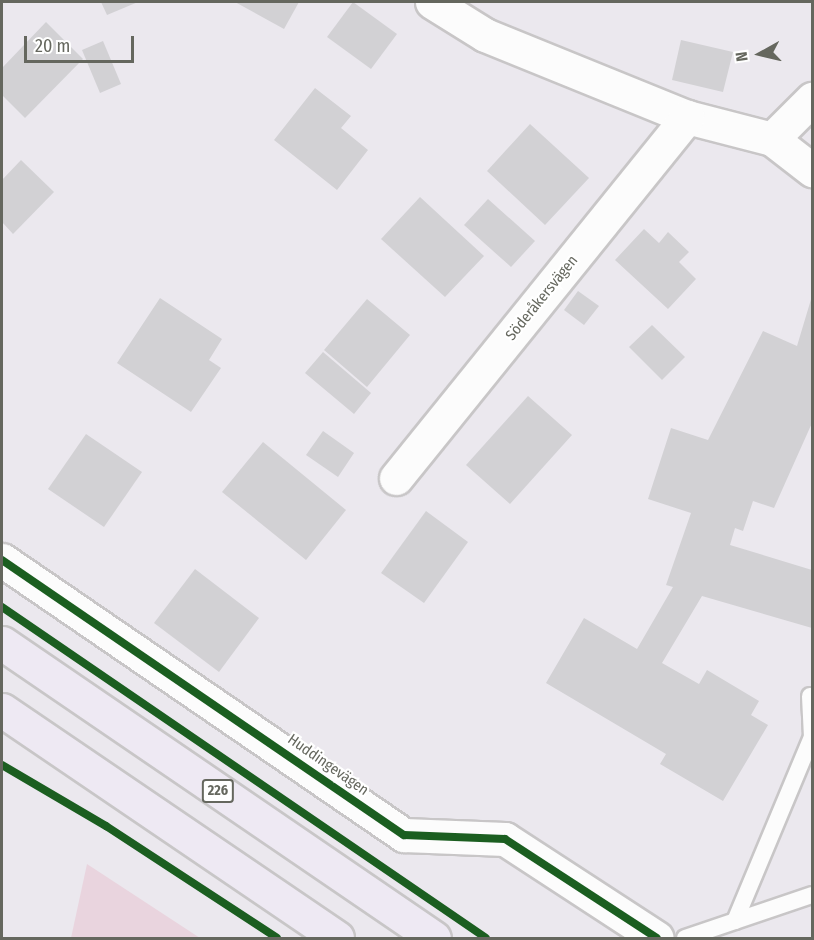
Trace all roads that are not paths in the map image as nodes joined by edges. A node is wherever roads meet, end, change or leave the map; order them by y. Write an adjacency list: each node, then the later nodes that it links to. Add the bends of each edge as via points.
1 (432, 2): 3 (street, via 485,35)
2 (813, 99): 4 (street)
3 (687, 117): 4 (street); 6 (street, Söderåkersvägen)
4 (772, 139): 5 (street)
5 (813, 170)
6 (396, 478)
7 (2, 560): 15 (street, Huddingevägen, via 404,835 505,839)
8 (2, 643): 14 (main road, 226)
9 (810, 696): 12 (lane, via 812,737)
10 (2, 710): 13 (main road)
11 (813, 895): 12 (lane)
12 (735, 921): 16 (lane)
13 (337, 939)
14 (434, 939)
15 (657, 939)
16 (685, 939)

